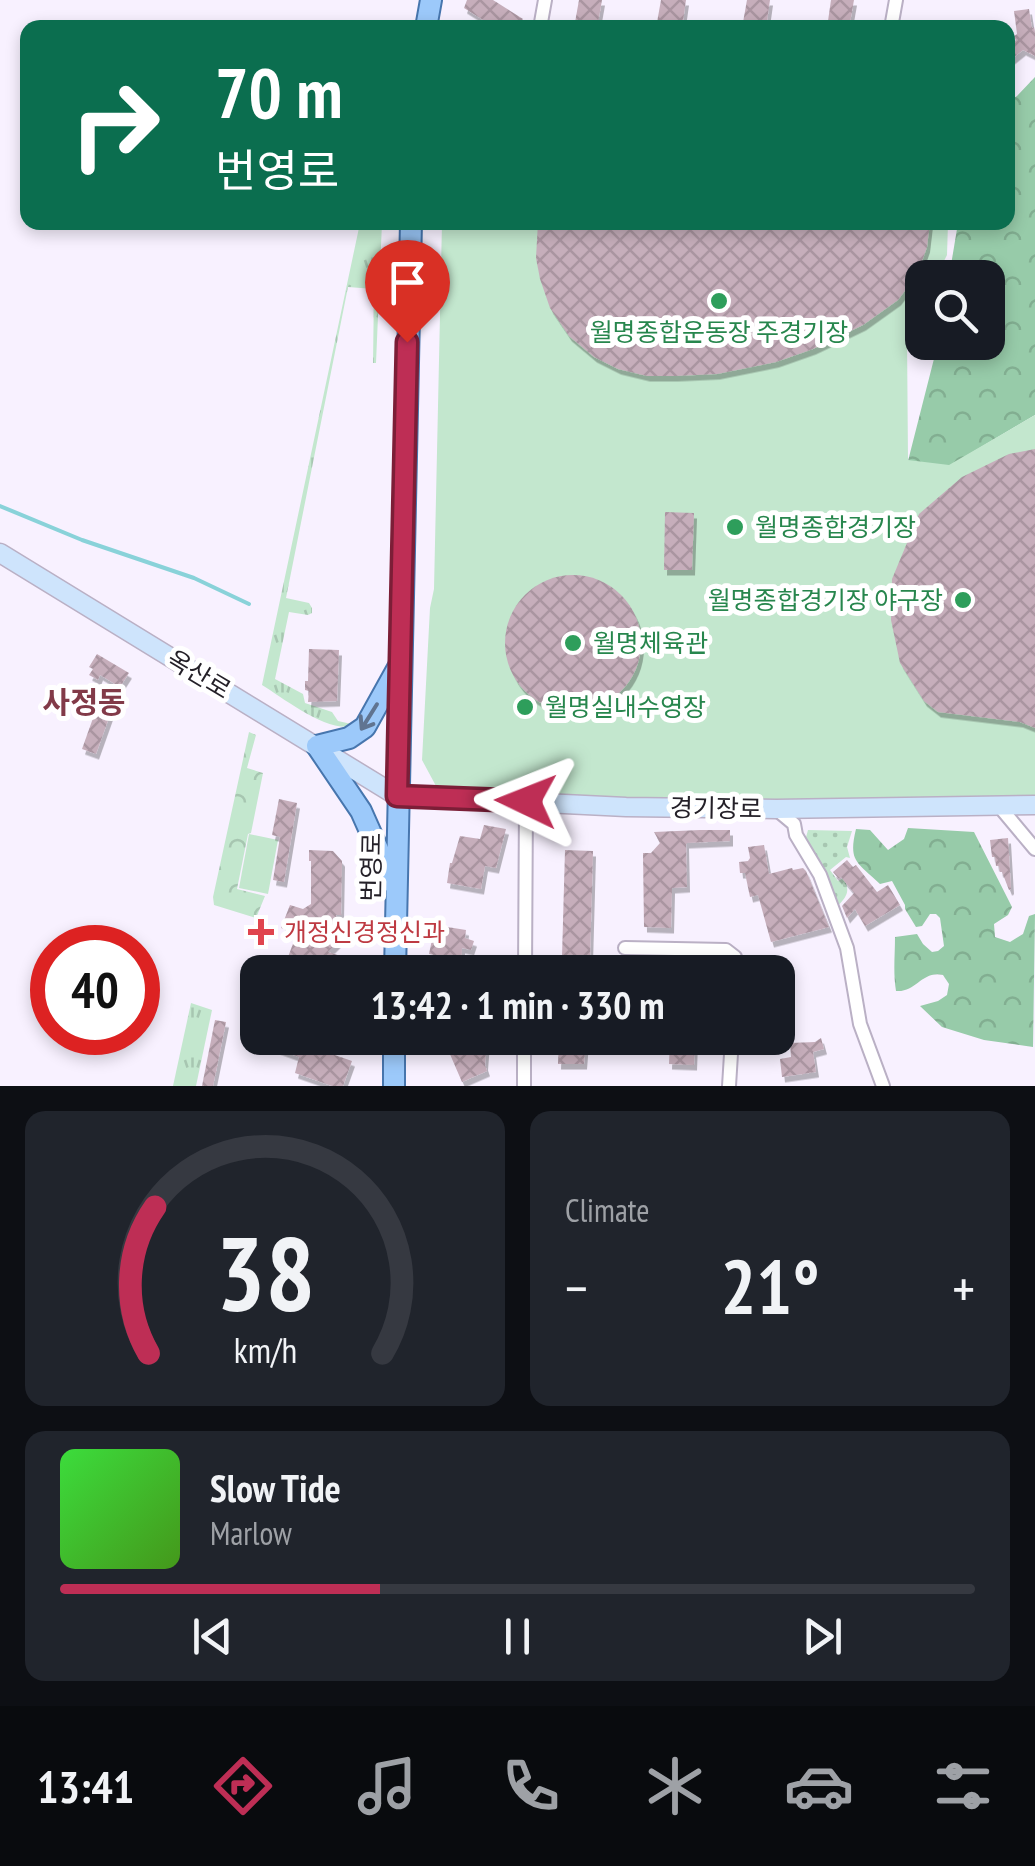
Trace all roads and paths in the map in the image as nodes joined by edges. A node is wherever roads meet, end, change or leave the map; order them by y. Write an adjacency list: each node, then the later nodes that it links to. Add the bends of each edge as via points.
1 (411, 230): 3 (main road, 번영로)
2 (0, 554): 4 (street, 옥산로)
3 (401, 662): 4 (main road, one-way to 4, via 364,727); 5 (main road, 번영로)
4 (317, 746): 5 (street, 옥산로); 11 (main road, via 361,811)
5 (397, 796): 6 (street, 경기장로); 11 (main road, 번영로)
6 (526, 801): 9 (street, 경기장로); 14 (street)
7 (1035, 805): 8 (street, 경기장로)
8 (998, 806): 9 (street, 경기장로); 10 (street)
9 (776, 808): 19 (street, via 794,824 848,948 860,1024)
10 (1035, 848)
11 (396, 889): 13 (main road, 번영로)
12 (625, 948): 15 (street)
13 (395, 955)
14 (525, 955)
15 (733, 955)
16 (394, 1055): 20 (main road)
17 (524, 1055): 21 (street)
18 (731, 1055): 22 (street)
19 (881, 1085)
20 (394, 1086)
21 (524, 1086)
22 (729, 1086)

